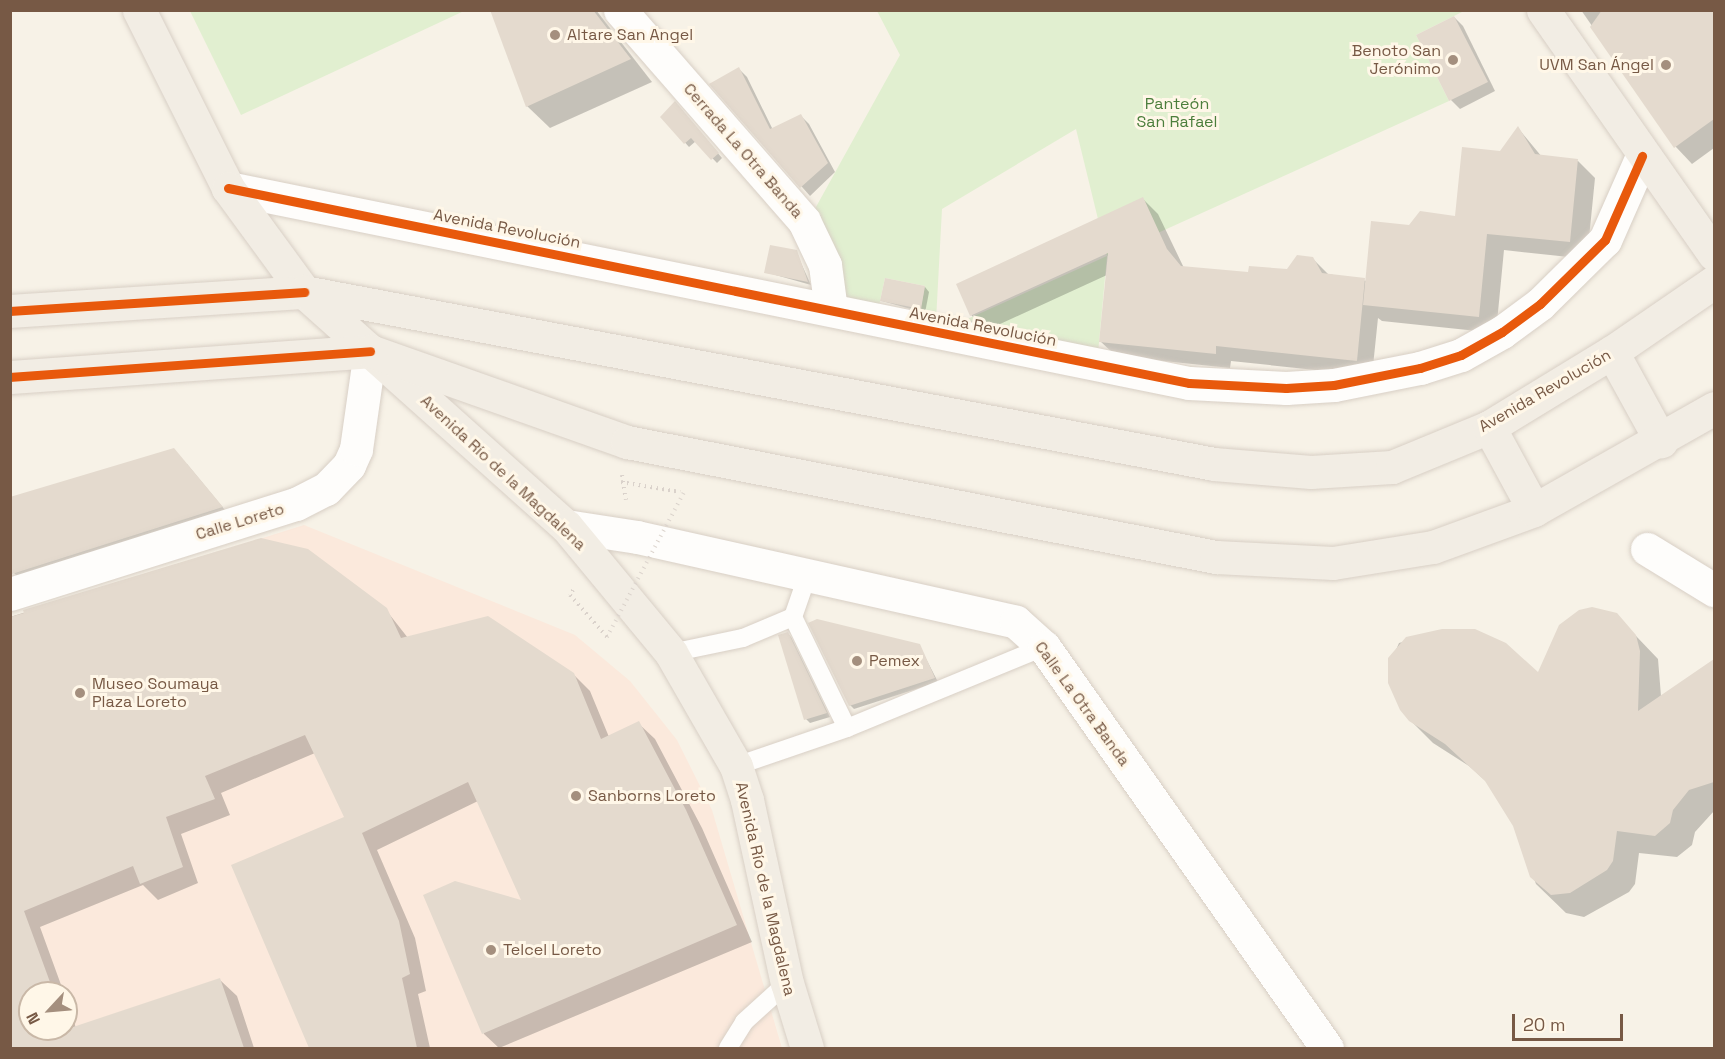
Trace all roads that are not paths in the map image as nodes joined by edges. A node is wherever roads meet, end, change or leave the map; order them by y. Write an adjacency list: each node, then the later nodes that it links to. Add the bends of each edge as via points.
1 (139, 10): 5 (main road, Avenida Río de la Magdalena)
2 (620, 10): 9 (street, Cerrada La Otra Banda, via 804,221 825,265)
3 (1543, 10): 4 (main road)
4 (1642, 156): 6 (main road); 9 (street, Avenida Revolución, via 1605,240 1540,304 1461,355 1377,378 1286,388 1189,383)
5 (228, 188): 8 (main road, Avenida Río de la Magdalena); 9 (street, Avenida Revolución)
6 (1714, 254)
7 (1714, 282): 12 (main road, Avenida Revolución)
8 (304, 292): 10 (main road, Avenida Revolución); 11 (main road, Avenida Río de la Magdalena); 15 (main road, Avenida Revolución, via 1214,464 1311,472 1392,467)
9 (831, 310)
10 (10, 311)
11 (370, 351): 13 (main road); 17 (main road, via 627,442 1216,557 1333,563 1433,547); 18 (main road, Avenida Río de la Magdalena); 22 (street, Calle Loreto, via 356,449 349,465 326,489 296,504)
12 (1612, 352): 15 (main road, Avenida Revolución); 16 (main road)
13 (10, 376)
14 (1714, 408): 16 (main road)
15 (1489, 427): 17 (main road)
16 (1661, 441): 17 (main road)
17 (1534, 510)
18 (566, 526): 20 (street, Calle La Otra Banda, via 637,537); 25 (main road, Avenida Río de la Magdalena)
19 (1647, 549): 21 (street)
20 (808, 574): 23 (lane); 24 (street, Calle La Otra Banda, via 985,612 1016,622)
21 (1714, 591)
22 (10, 594)
23 (793, 617): 25 (lane, via 742,638); 26 (lane)
24 (1044, 647): 26 (lane); 31 (street, Calle La Otra Banda)
25 (671, 653): 27 (main road, Avenida Río de la Magdalena)
26 (847, 728): 27 (lane)
27 (736, 766): 28 (main road, Avenida Río de la Magdalena)
28 (787, 983): 29 (lane, via 744,1022); 30 (main road, Avenida Río de la Magdalena)
29 (728, 1048)
30 (807, 1048)
31 (1327, 1048)

